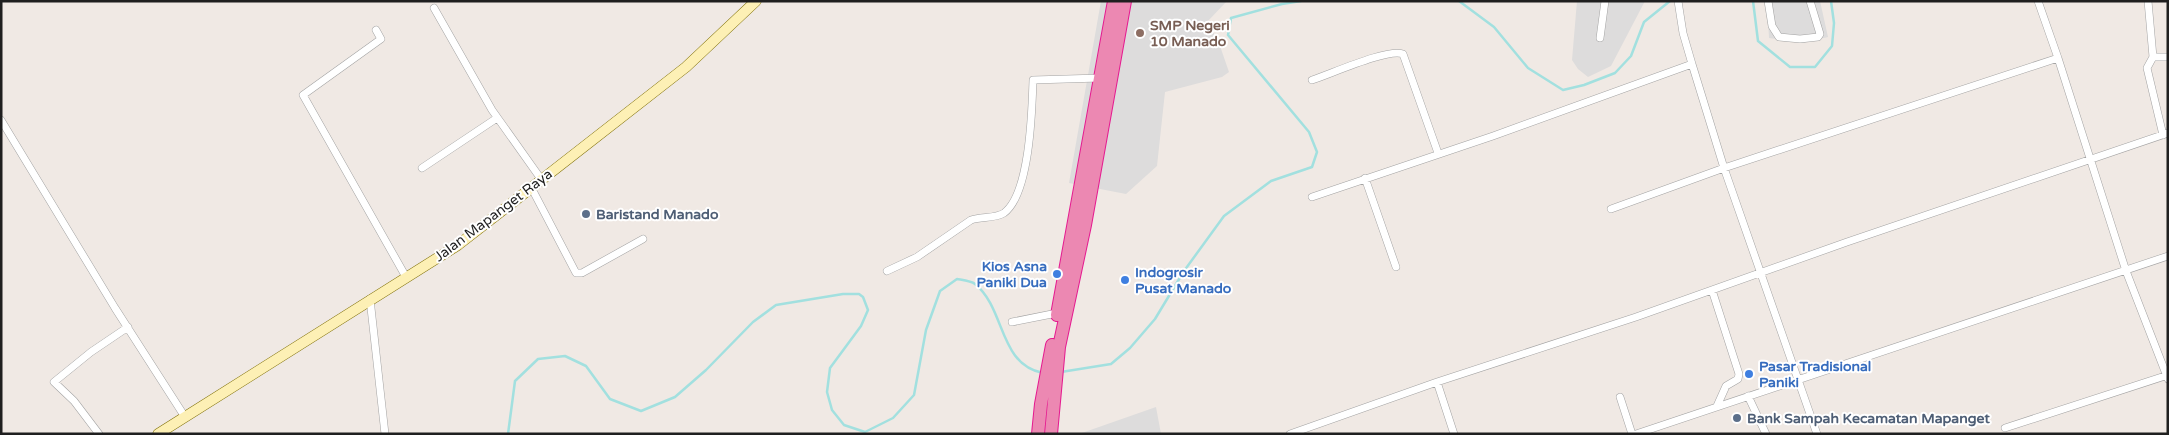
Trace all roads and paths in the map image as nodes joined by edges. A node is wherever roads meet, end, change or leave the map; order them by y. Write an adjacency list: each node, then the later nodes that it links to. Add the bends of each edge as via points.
1 (756, 1): 27 (street, Jalan Mapanget Raya, via 686,67)
2 (1114, 1): 17 (highway)
3 (1125, 1): 31 (highway)
4 (1605, 1): 12 (street)
5 (1768, 1): 6 (street, via 1772,26 1779,38 1800,39 1820,34)
6 (1810, 1)
7 (2038, 1): 15 (street)
8 (2148, 1): 13 (street)
9 (1679, 2): 16 (street)
10 (434, 8): 19 (street)
11 (376, 30): 38 (street, via 381,39 303,95)
12 (1600, 38)
13 (2153, 57): 14 (street); 21 (street, via 2148,72)
14 (2168, 57)
15 (2058, 58): 23 (street); 25 (street)
16 (1692, 64): 22 (street); 25 (street)
17 (1100, 78): 31 (highway); 35 (street, via 1033,80 1030,139 1019,189 1012,205 998,216 971,220 918,257)
18 (1312, 80): 22 (street, via 1397,51 1403,54)
19 (497, 118): 24 (street); 27 (street)
20 (1, 120): 43 (street)
21 (2165, 134): 23 (street)
22 (1438, 153): 26 (street)
23 (2091, 160): 36 (street); 37 (street)
24 (422, 168)
25 (1724, 168): 30 (street); 37 (street)
26 (1365, 178): 29 (street); 34 (street)
27 (541, 180): 28 (street, Jalan Mapanget Raya)
28 (531, 187): 32 (street, via 576,273 582,273); 38 (street, Jalan Mapanget Raya, via 458,245)
29 (1312, 197)
30 (1610, 209)
31 (1079, 224): 41 (highway); 44 (highway)
32 (643, 239)
33 (2168, 256): 36 (street)
34 (1396, 267)
35 (887, 271)
36 (2126, 271): 45 (street); 46 (street)
37 (1761, 272): 39 (street); 46 (street)
38 (406, 277): 40 (street, Jalan Mapanget Raya)
39 (1712, 290): 47 (street); 51 (street, via 1739,377 1726,386)
40 (370, 299): 52 (street, Jalan Mapanget Raya); 56 (street)
41 (1057, 314): 42 (street); 44 (highway)
42 (1012, 322)
43 (128, 327): 52 (street); 55 (street, via 54,382 74,401)
44 (1053, 361): 50 (highway)
45 (2167, 377): 53 (street)
46 (1797, 379): 48 (street); 63 (street)
47 (1437, 382): 59 (street); 60 (street)
48 (1748, 396): 51 (street); 62 (street)
49 (1620, 397): 61 (street)
50 (1047, 405): 57 (highway); 58 (highway)
51 (1717, 406): 61 (street)
52 (185, 417): 54 (street, Jalan Mapanget Raya)
53 (2005, 428)
54 (164, 432)
55 (99, 434)
56 (385, 434)
57 (1038, 434)
58 (1051, 434)
59 (1290, 434)
60 (1454, 434)
61 (1634, 434)
62 (1766, 434)
63 (1818, 434)

